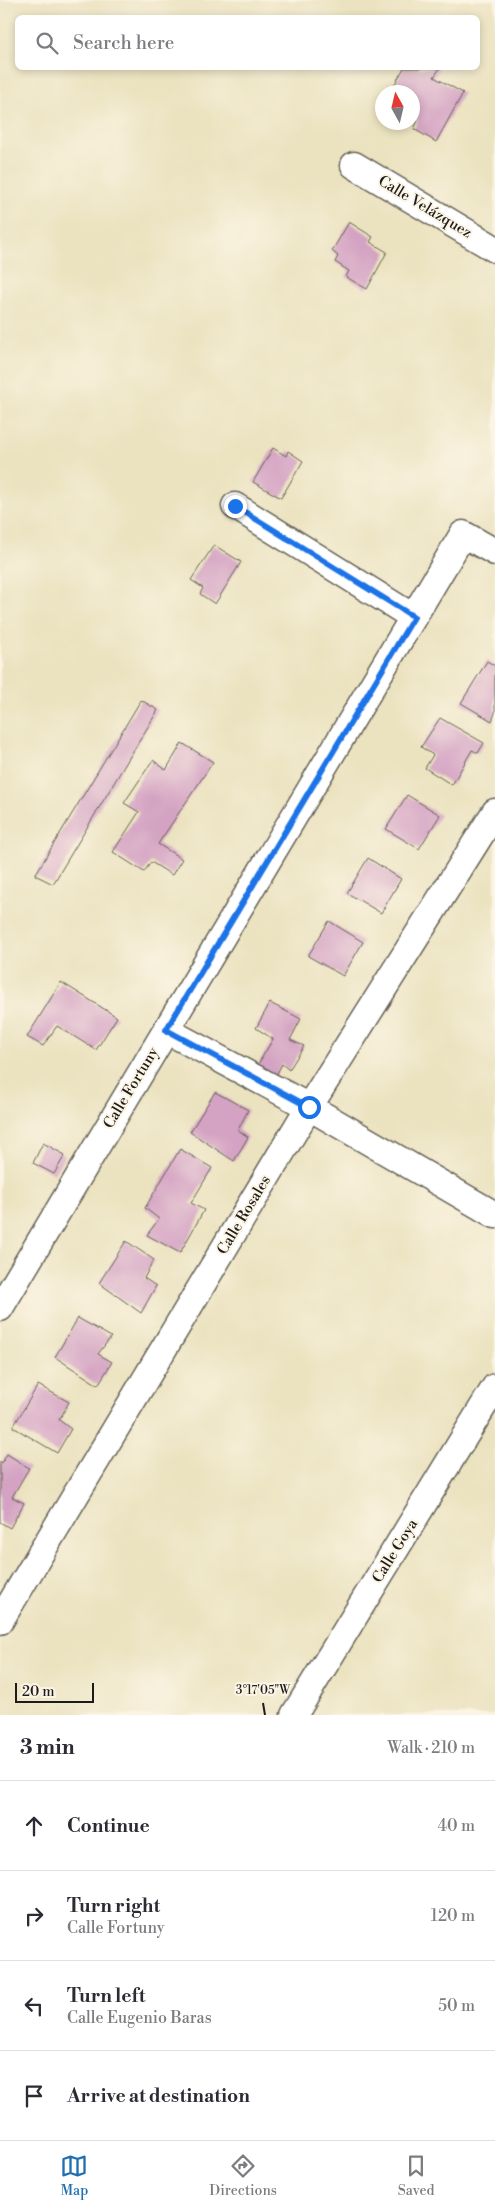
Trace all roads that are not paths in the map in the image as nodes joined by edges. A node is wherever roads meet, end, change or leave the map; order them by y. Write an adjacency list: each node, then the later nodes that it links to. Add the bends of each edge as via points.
1 (354, 166): 2 (street, Calle Velázquez)
2 (495, 249)
3 (235, 506): 5 (street)
4 (495, 552): 5 (street, Calle Fortuny, via 463,534)
5 (414, 617): 7 (street, Calle Fortuny)
6 (495, 812): 8 (street, Calle Rosales)
7 (166, 1030): 8 (street); 10 (street, Calle Fortuny)
8 (309, 1107): 9 (street); 12 (street, Calle Rosales)
9 (495, 1215)
10 (0, 1308)
11 (495, 1388): 13 (street, Calle Goya)
12 (0, 1622)
13 (294, 1715)

